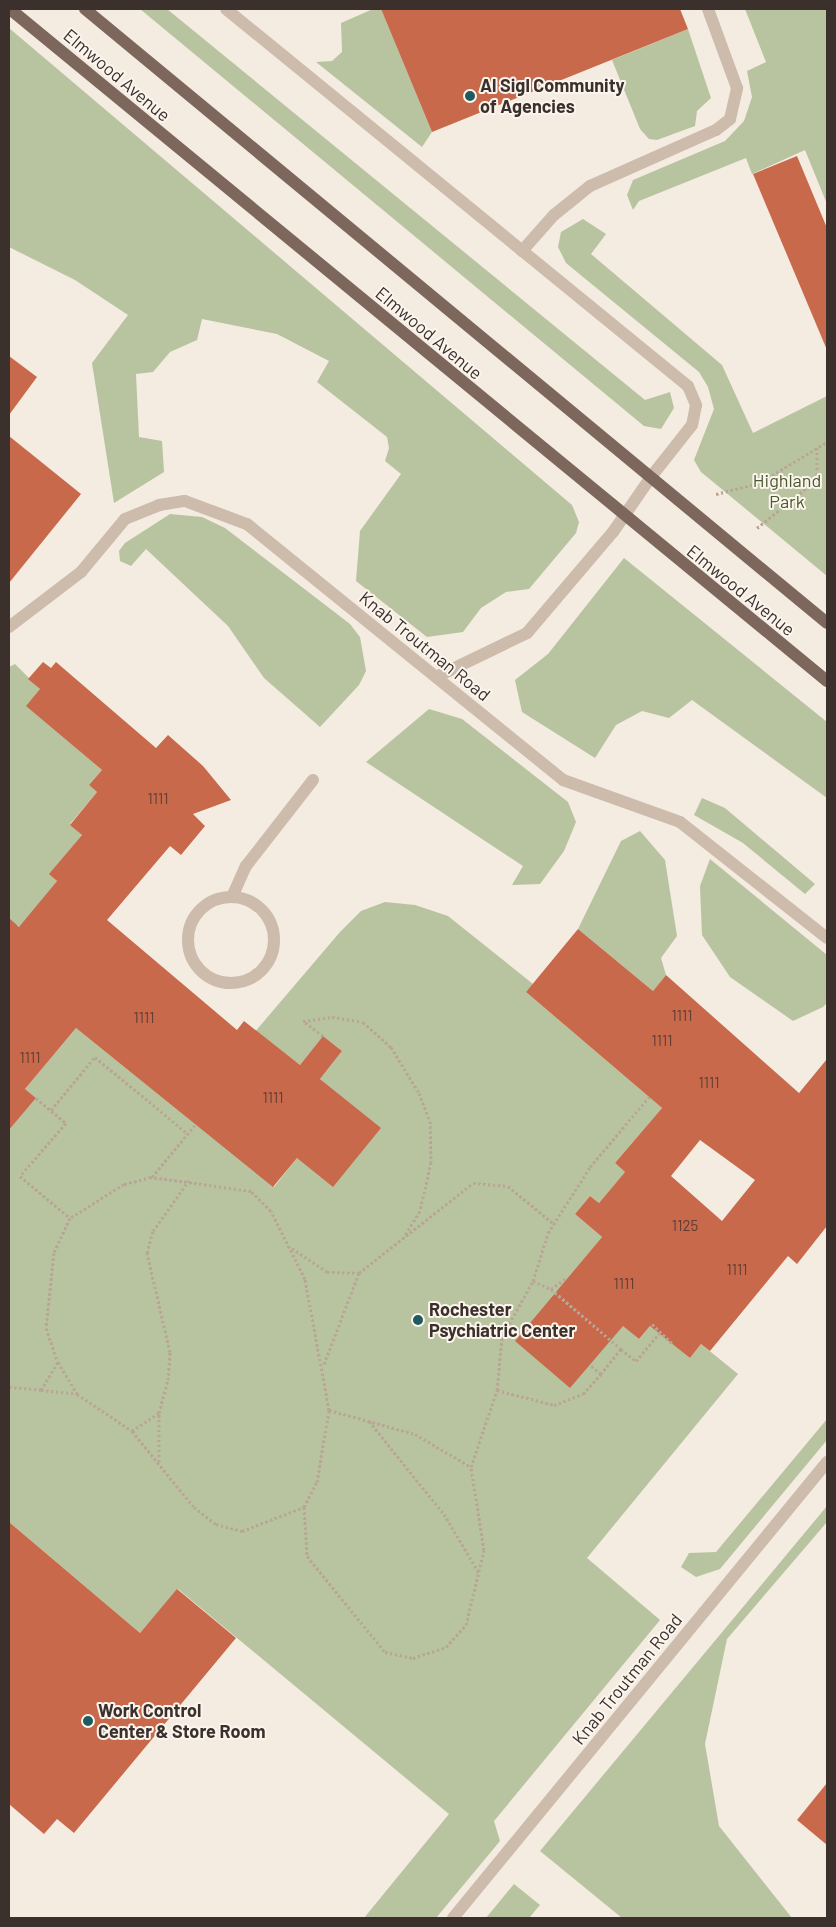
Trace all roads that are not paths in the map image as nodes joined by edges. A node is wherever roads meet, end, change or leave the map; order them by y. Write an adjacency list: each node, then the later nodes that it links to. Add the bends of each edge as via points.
1 (10, 9): 7 (main road, Elmwood Avenue)
2 (85, 9): 6 (main road, Elmwood Avenue)
3 (226, 9): 5 (street)
4 (708, 9): 5 (street, via 738,88 730,119 716,130 590,186 554,215)
5 (522, 251): 6 (street, via 692,392 696,405 692,425)
6 (651, 477): 7 (street); 8 (main road, Elmwood Avenue)
7 (621, 516): 10 (street, via 613,532 527,633); 11 (main road, Elmwood Avenue)
8 (827, 623)
9 (9, 626): 10 (street, Knab Troutman Road, via 81,572 125,519 159,505 185,501 248,524)
10 (436, 677): 14 (street, Knab Troutman Road, via 563,780 680,822)
11 (827, 681)
12 (313, 780): 13 (street, via 246,866)
13 (232, 897): 13 (street, via 258,906 268,918 274,946 261,972 234,984 206,976 189,953 187,940 189,926 206,905)
14 (827, 938)
15 (827, 1462): 16 (street, Knab Troutman Road)
16 (453, 1918)

